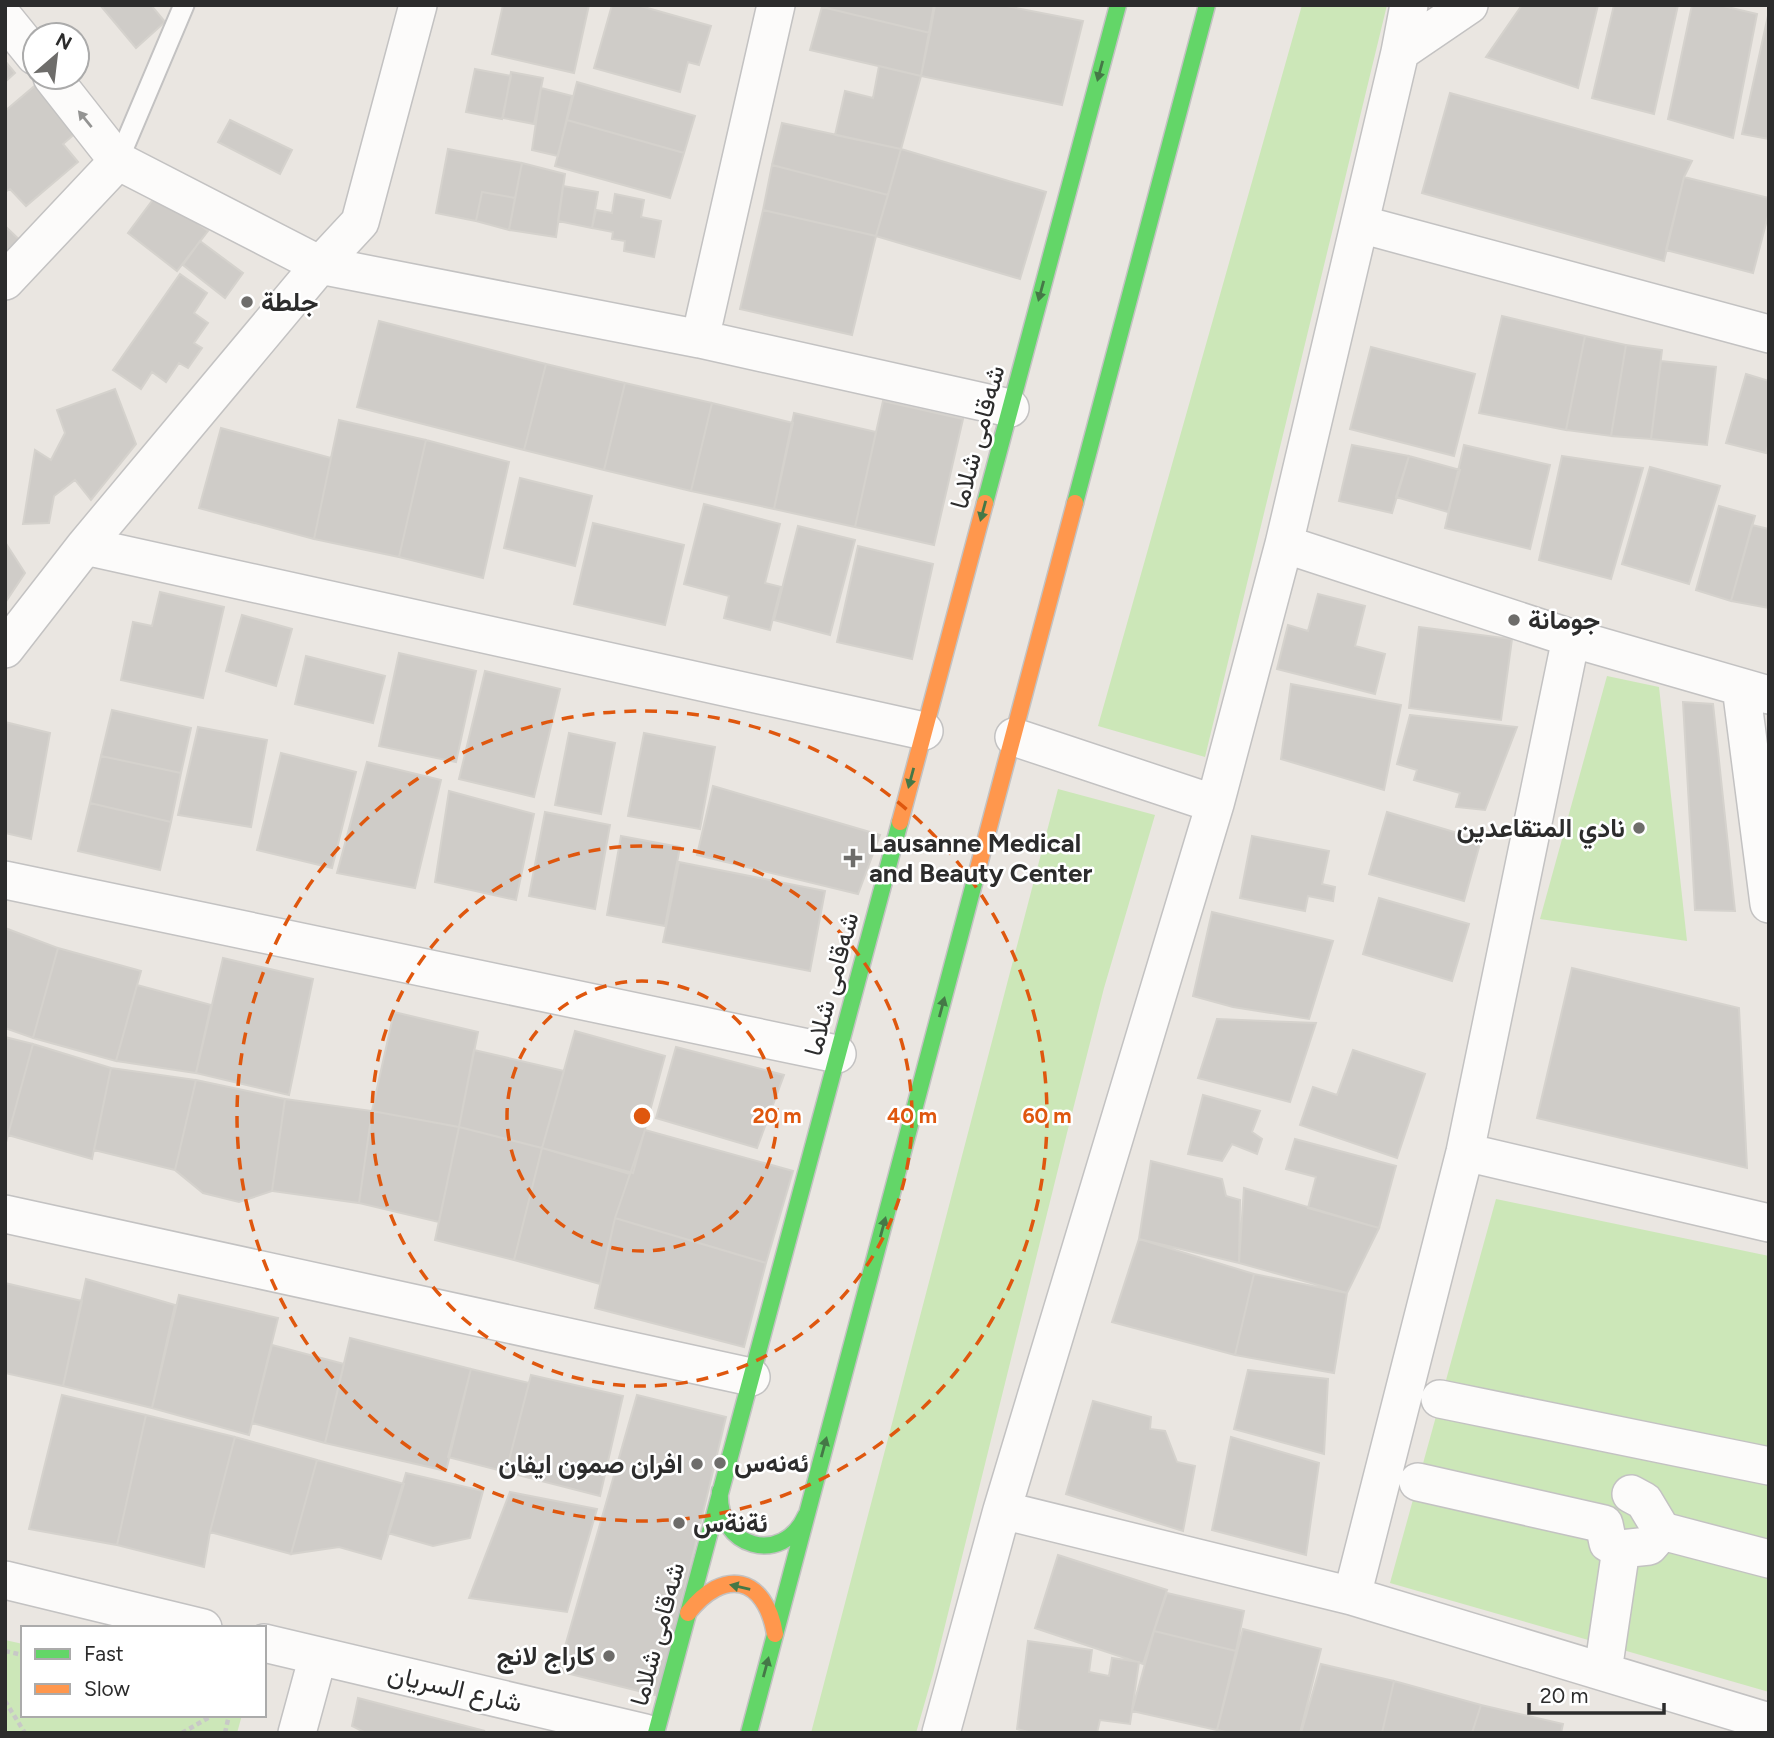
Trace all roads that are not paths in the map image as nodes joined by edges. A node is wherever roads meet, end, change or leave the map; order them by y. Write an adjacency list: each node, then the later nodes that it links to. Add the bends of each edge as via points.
1 (184, 5): 12 (lane)
2 (418, 5): 14 (street, via 360,222)
3 (776, 5): 17 (street)
4 (1118, 5): 18 (main road, شەقامی شلاما, one-way to 18)
5 (1207, 5): 25 (main road)
6 (1409, 5): 10 (street)
7 (1469, 5): 10 (street)
8 (5, 19): 9 (street)
9 (21, 39)
10 (1400, 52): 13 (street)
11 (63, 91): 12 (street, one-way to 11)
12 (118, 161): 14 (street); 15 (street)
13 (1360, 225): 16 (street); 19 (street)
14 (320, 265): 17 (street); 20 (street)
15 (5, 281)
16 (1769, 334)
17 (700, 339): 18 (street)
18 (1010, 408): 24 (main road, شەقامی شلاما, one-way to 24)
19 (1284, 544): 21 (street); 26 (street)
20 (85, 546): 22 (street); 24 (street)
21 (1571, 638): 23 (street); 30 (street)
22 (5, 649)
23 (1755, 691): 28 (street)
24 (924, 731): 29 (main road, شەقامی شلاما, one-way to 29)
25 (1014, 737): 26 (street); 41 (main road, one-way to 25)
26 (1215, 804): 40 (street)
27 (5, 880): 29 (street)
28 (1769, 904)
29 (837, 1054): 33 (main road, شەقامی شلاما)
30 (1465, 1152): 32 (street); 46 (street)
31 (5, 1214): 33 (street)
32 (1769, 1223)
33 (751, 1377): 38 (main road, شەقامی شلاما)
34 (1440, 1399): 35 (street)
35 (1645, 1441): 36 (street); 39 (street)
36 (1769, 1466)
37 (1418, 1482): 43 (street)
38 (720, 1491): 41 (main road, via 725,1523 751,1544 768,1546 784,1541); 47 (main road, شەقامی شلاما)
39 (1631, 1494): 42 (street, via 1644,1501); 43 (street, via 1608,1506)
40 (1002, 1510): 46 (street); 58 (street)
41 (806, 1516): 49 (main road)
42 (1662, 1531): 43 (street, via 1648,1546); 44 (street)
43 (1612, 1537): 52 (street)
44 (1769, 1559)
45 (5, 1580): 48 (street)
46 (1352, 1596): 52 (street)
47 (688, 1613): 49 (main road, one-way to 47, via 767,1603 756,1591 741,1585 708,1589); 56 (main road, شەقامی شلاما)
48 (195, 1626)
49 (775, 1634): 57 (main road, one-way to 49)
50 (266, 1643): 51 (street, شارع السريان)
51 (318, 1656): 54 (street); 55 (street, شارع السريان)
52 (1603, 1671): 53 (street)
53 (1769, 1721)
54 (297, 1733)
55 (645, 1733)
56 (656, 1733)
57 (749, 1733)
58 (941, 1733)

